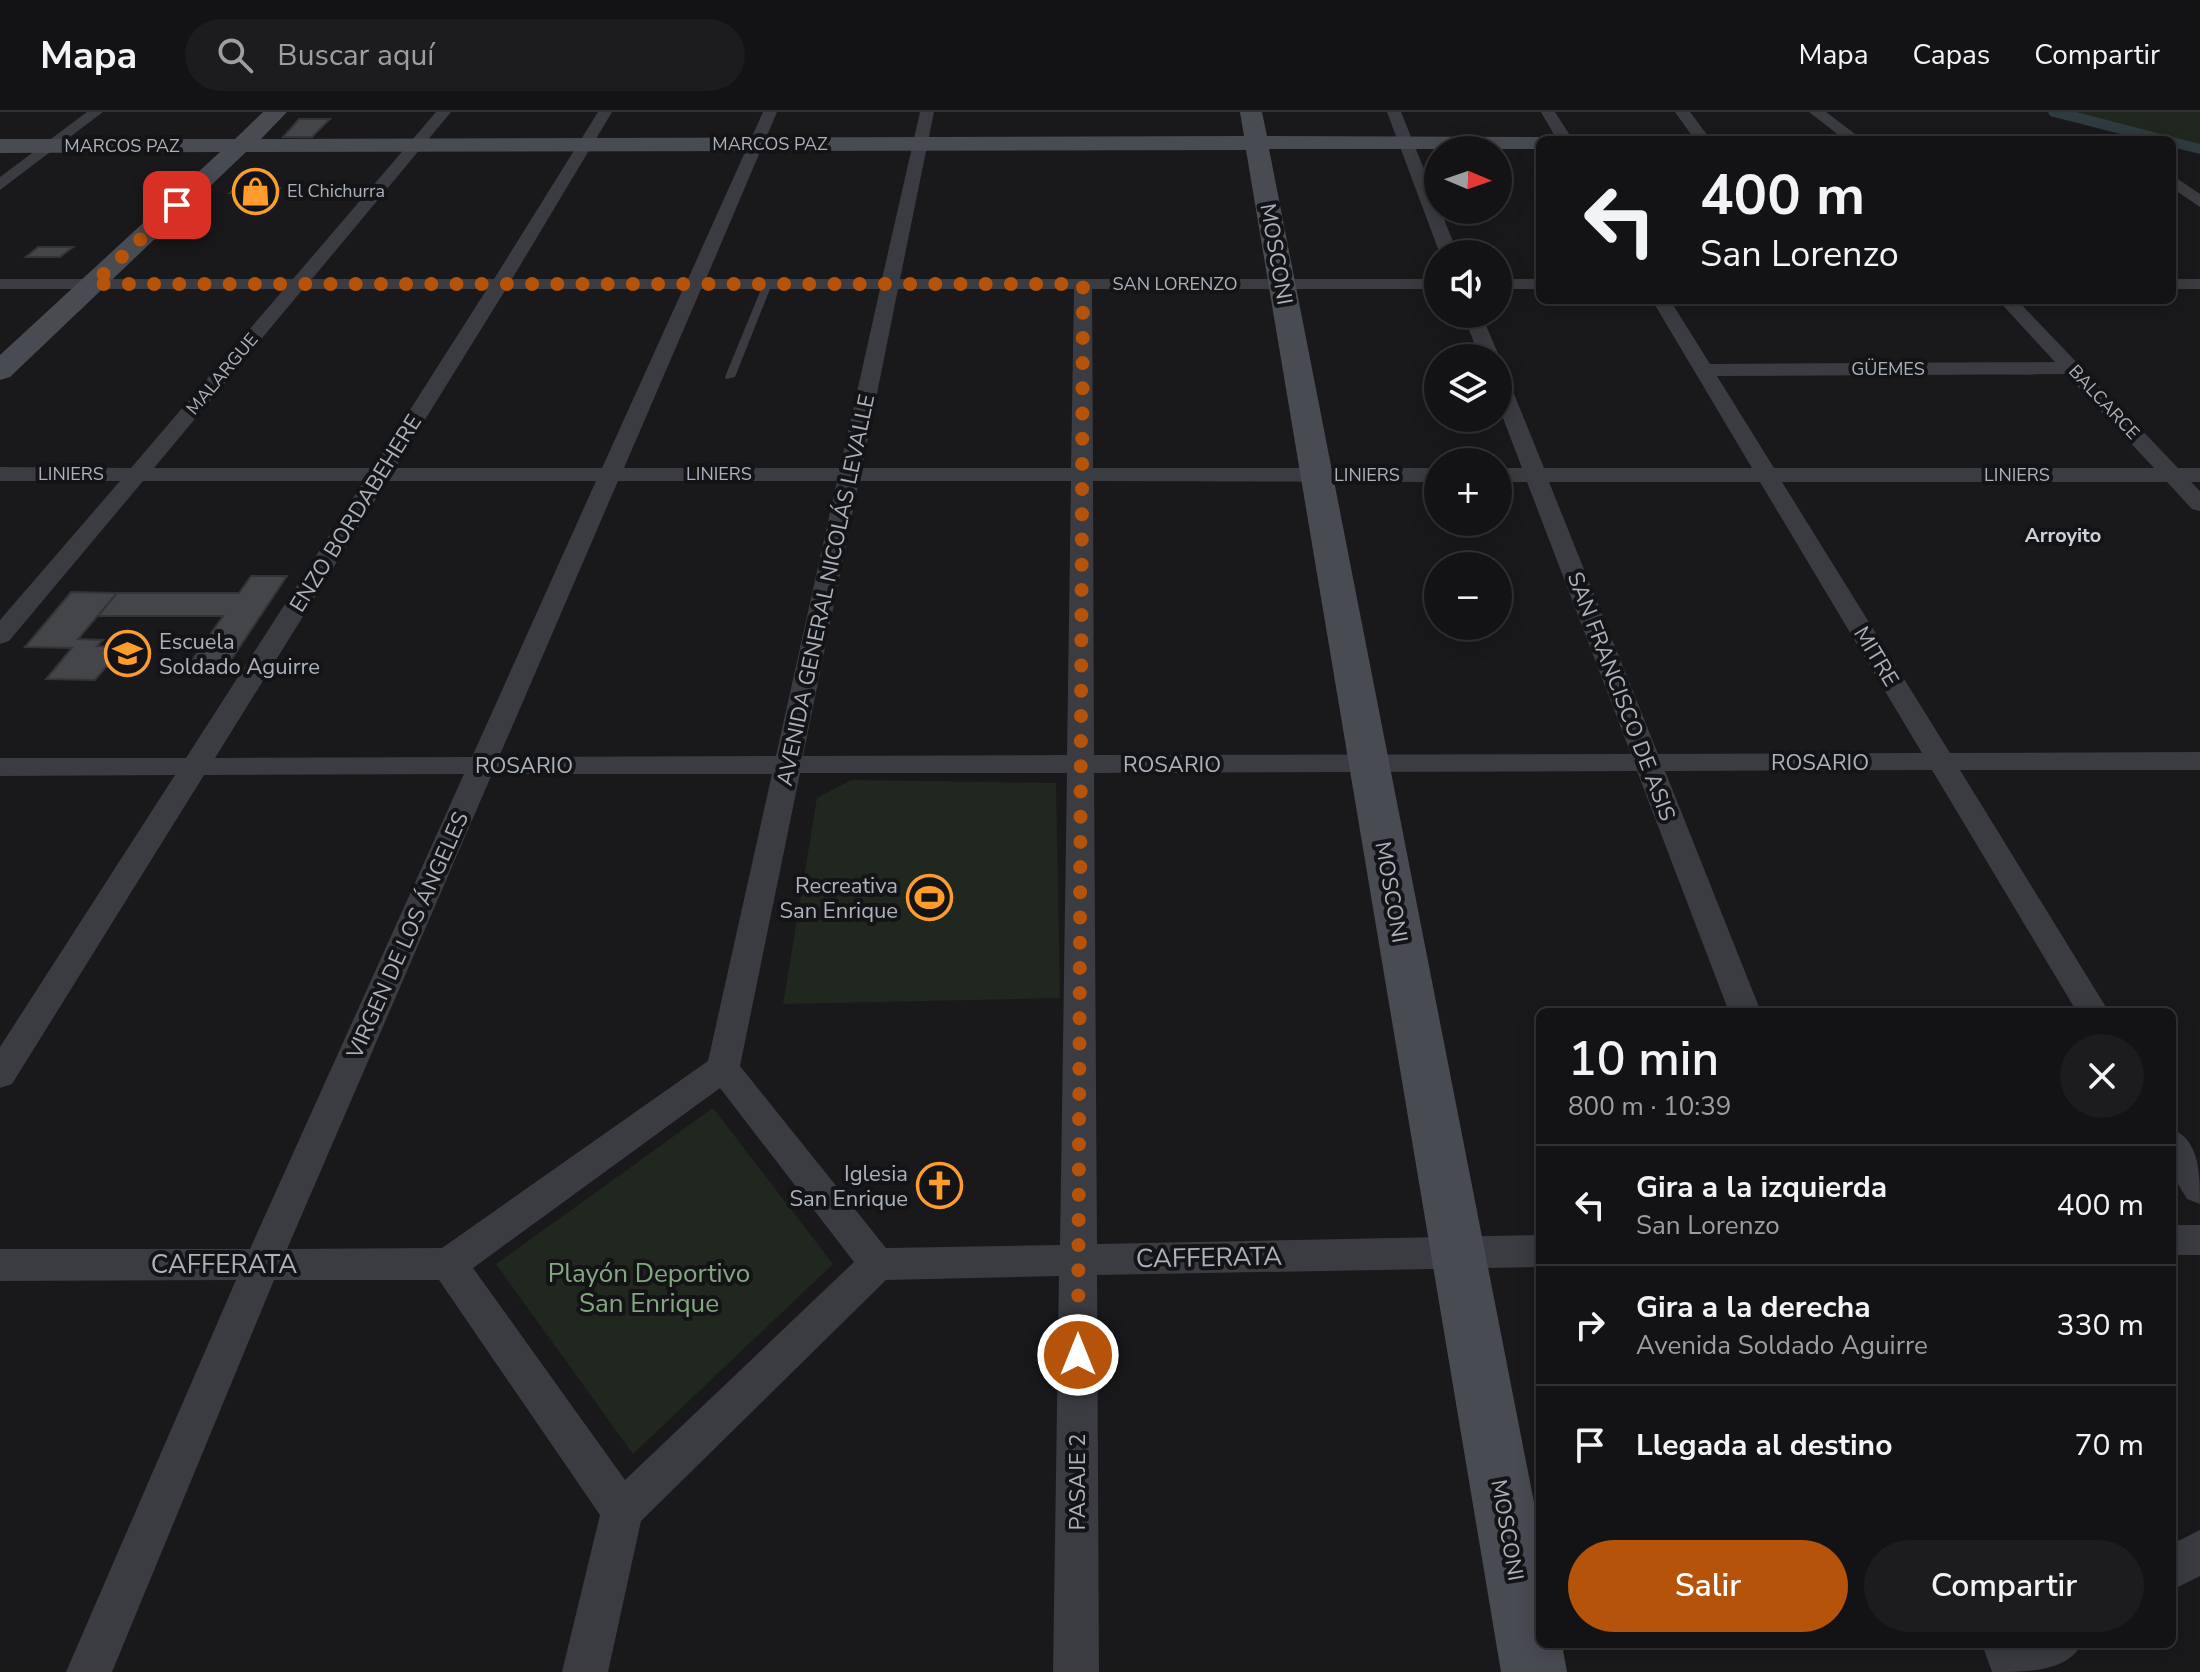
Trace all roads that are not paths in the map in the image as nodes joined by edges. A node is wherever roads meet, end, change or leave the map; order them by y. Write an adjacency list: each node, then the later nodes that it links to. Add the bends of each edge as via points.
1 (96, 112): 24 (street)
2 (259, 112): 25 (street)
3 (276, 112): 25 (street)
4 (444, 112): 21 (street, MALARGUE)
5 (605, 112): 22 (street, ENZO BORDABEHERE)
6 (770, 112): 19 (street, VIRGEN DE LOS ÁNGELES)
7 (927, 112): 20 (street, AVENIDA GENERAL NICOLÁS LEVALLE)
8 (1251, 112): 17 (street, MOSCONI)
9 (1394, 112): 18 (street)
10 (1548, 112): 13 (street)
11 (1682, 112): 14 (street)
12 (1816, 112): 15 (street)
13 (1563, 136)
14 (1700, 136)
15 (1849, 136)
16 (1536, 142): 18 (street, MARCOS PAZ)
17 (1256, 143): 18 (street, MARCOS PAZ); 20 (street, MARCOS PAZ); 38 (street, MOSCONI)
18 (1406, 143): 29 (street)
19 (756, 144): 20 (street, MARCOS PAZ); 22 (street, MARCOS PAZ); 34 (street, VIRGEN DE LOS ÁNGELES)
20 (920, 144): 36 (street, AVENIDA GENERAL NICOLÁS LEVALLE)
21 (415, 145): 22 (street, MARCOS PAZ); 25 (street, MARCOS PAZ); 32 (street, MALARGUE)
22 (585, 145): 33 (street, ENZO BORDABEHERE)
23 (0, 146): 24 (street, MARCOS PAZ)
24 (51, 146): 25 (street, MARCOS PAZ); 26 (street)
25 (231, 146): 31 (street)
26 (0, 185)
27 (2185, 186): 28 (street)
28 (2200, 202)
29 (1444, 240)
30 (0, 284): 31 (street, SAN LORENZO)
31 (82, 284): 32 (street, SAN LORENZO); 46 (street); 49 (street)
32 (298, 284): 33 (street, SAN LORENZO); 53 (street, MALARGUE)
33 (500, 284): 34 (street, SAN LORENZO); 54 (street, ENZO BORDABEHERE)
34 (694, 284): 35 (street, SAN LORENZO); 55 (street, VIRGEN DE LOS ÁNGELES)
35 (767, 284): 36 (street, SAN LORENZO); 50 (lane)
36 (891, 284): 37 (street, SAN LORENZO); 56 (street, AVENIDA GENERAL NICOLÁS LEVALLE)
37 (1083, 284): 38 (street, SAN LORENZO); 57 (street, PASAJE 2)
38 (1282, 284): 39 (street, SAN LORENZO); 58 (street, MOSCONI)
39 (1424, 284)
40 (1512, 284): 41 (street)
41 (1536, 284)
42 (2176, 284): 43 (street)
43 (2200, 284)
44 (1663, 304): 48 (street, MITRE)
45 (2011, 304): 47 (street, BALCARCE)
46 (0, 349)
47 (2071, 368): 48 (street, GÜEMES); 63 (street, BALCARCE)
48 (1704, 370): 62 (street, MITRE)
49 (0, 371)
50 (730, 377)
51 (1512, 415): 61 (street, SAN FRANCISCO DE ASIS)
52 (0, 474): 53 (street, LINIERS)
53 (137, 474): 54 (street, LINIERS); 66 (street, MALARGUE)
54 (380, 474): 55 (street, LINIERS); 74 (street, ENZO BORDABEHERE)
55 (610, 474): 56 (street, LINIERS); 72 (street, VIRGEN DE LOS ÁNGELES)
56 (850, 474): 57 (street, LINIERS); 73 (street, AVENIDA GENERAL NICOLÁS LEVALLE)
57 (1082, 474): 58 (street, LINIERS); 71 (street, PASAJE 2)
58 (1317, 475): 59 (street, LINIERS); 69 (street, MOSCONI)
59 (1424, 475)
60 (1512, 475): 61 (street, LINIERS)
61 (1535, 475): 62 (street, LINIERS); 70 (street, SAN FRANCISCO DE ASIS)
62 (1767, 475): 63 (street, LINIERS); 68 (street, MITRE)
63 (2173, 475): 64 (street, LINIERS); 65 (street, BALCARCE)
64 (2200, 475)
65 (2200, 504)
66 (0, 636)
67 (2200, 761): 68 (street, ROSARIO)
68 (1941, 762): 70 (street, ROSARIO); 77 (street, MITRE)
69 (1369, 763): 70 (street, ROSARIO); 71 (street, ROSARIO); 85 (street, MOSCONI)
70 (1648, 763): 76 (street, SAN FRANCISCO DE ASIS)
71 (1081, 764): 73 (street, ROSARIO); 86 (street, PASAJE 2)
72 (482, 765): 73 (street, ROSARIO); 74 (street, ROSARIO); 87 (street, VIRGEN DE LOS ÁNGELES)
73 (788, 765): 78 (street, AVENIDA GENERAL NICOLÁS LEVALLE)
74 (195, 766): 75 (street, ROSARIO); 79 (street, ENZO BORDABEHERE)
75 (0, 767)
76 (1743, 1008)
77 (2091, 1008)
78 (723, 1068): 88 (street); 89 (street)
79 (0, 1075)
80 (2176, 1150): 81 (street)
81 (2200, 1189)
82 (2176, 1240): 83 (street)
83 (2200, 1240)
84 (1536, 1251): 85 (street, CAFFERATA)
85 (1458, 1253): 86 (street, CAFFERATA); 99 (street, MOSCONI)
86 (1078, 1260): 89 (street, CAFFERATA); 98 (street, PASAJE 2)
87 (262, 1264): 88 (street, CAFFERATA); 90 (street, CAFFERATA); 96 (street, VIRGEN DE LOS ÁNGELES)
88 (449, 1264): 91 (street)
89 (877, 1264): 91 (street)
90 (0, 1265)
91 (622, 1511): 97 (street)
92 (2200, 1551): 93 (street)
93 (2176, 1566)
94 (2006, 1648): 100 (street)
95 (2054, 1648): 100 (street)
96 (89, 1672)
97 (585, 1672)
98 (1076, 1672)
99 (1534, 1672)
100 (2017, 1672)

